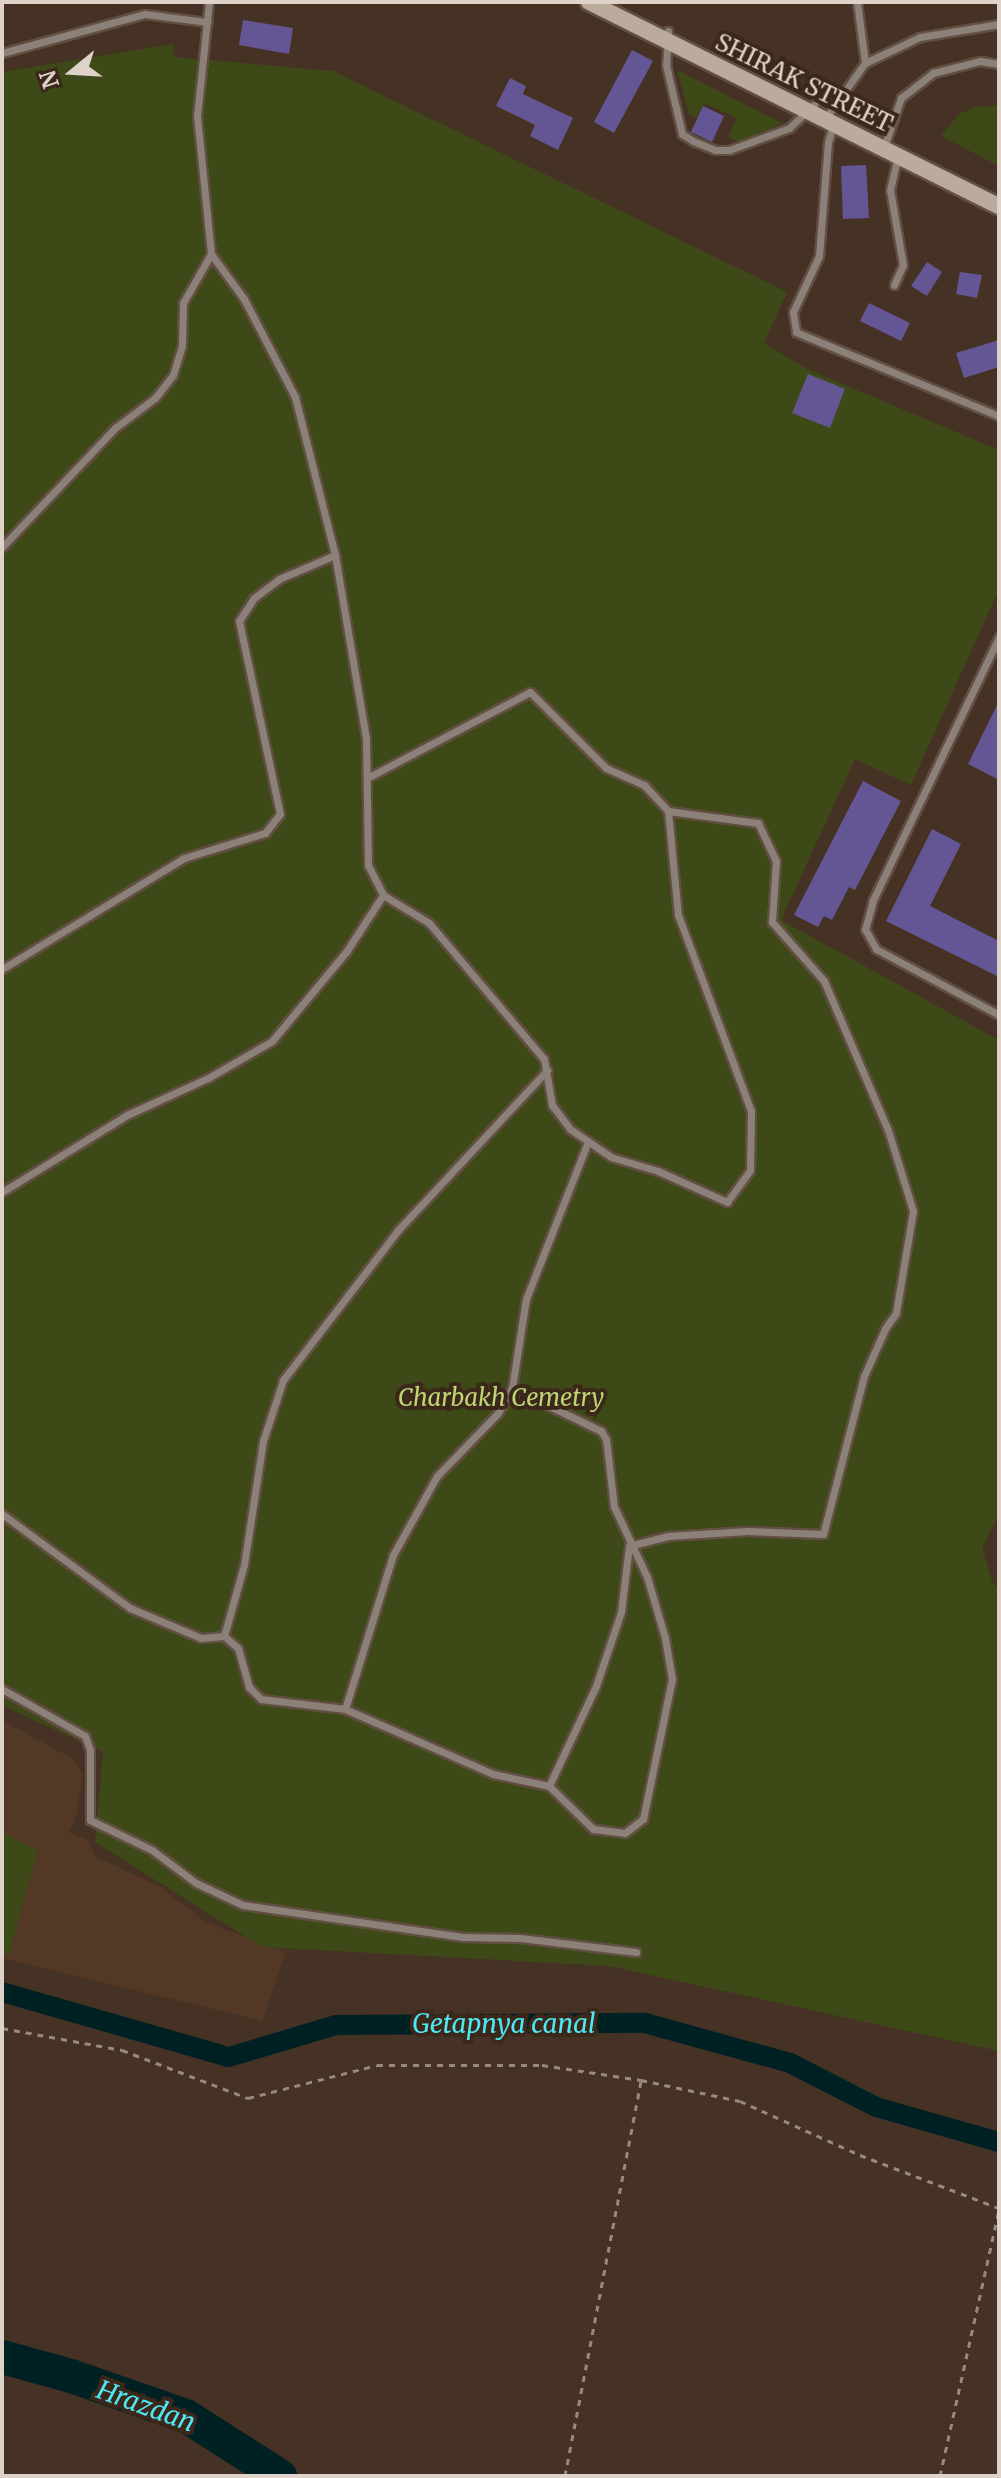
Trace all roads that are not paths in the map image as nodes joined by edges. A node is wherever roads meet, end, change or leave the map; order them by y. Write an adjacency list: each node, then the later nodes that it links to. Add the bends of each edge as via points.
1 (209, 2): 5 (lane)
2 (589, 2): 7 (main road, SHIRAK STREET)
3 (611, 2): 7 (main road, SHIRAK STREET)
4 (857, 2): 9 (lane)
5 (207, 22): 8 (lane, via 145,14); 15 (lane, via 197,116)
6 (999, 24): 9 (lane, via 920,37)
7 (667, 36): 11 (main road, SHIRAK STREET); 11 (lane, via 666,65 682,134 693,141 729,150)
8 (2, 53)
9 (865, 63): 11 (lane)
10 (999, 64): 12 (lane, via 980,61 933,73 901,98)
11 (821, 115): 12 (main road, SHIRAK STREET); 17 (lane, via 819,256 793,312 796,332)
12 (889, 148): 13 (main road, SHIRAK STREET); 14 (main road, SHIRAK STREET); 16 (lane, via 903,265)
13 (999, 194)
14 (999, 206)
15 (211, 254): 18 (lane, via 183,303 182,345 173,375); 19 (lane, via 244,299 295,397)
16 (894, 285)
17 (999, 416)
18 (2, 547)
19 (335, 555): 21 (lane, via 366,738); 24 (lane, via 279,579 254,598 239,621 280,814 265,833 184,858)
20 (999, 637): 25 (lane, via 873,900 865,929 876,949)
21 (367, 778): 22 (lane, via 530,692 606,768 644,785); 23 (lane, via 368,865)
22 (668, 811): 27 (lane, via 678,915 751,1111 750,1170 727,1202 611,1157); 31 (lane, via 758,823 776,861 772,922 824,981 888,1130 913,1211 896,1313 864,1376 823,1534 747,1531)
23 (383, 895): 26 (lane, via 429,923 544,1059); 28 (lane, via 346,952 272,1041 129,1114)
24 (2, 969)
25 (999, 1015)
26 (547, 1070): 27 (lane, via 552,1105); 32 (lane, via 398,1230 283,1380 263,1441 244,1565)
27 (588, 1142): 29 (lane, via 526,1299)
28 (2, 1192)
29 (512, 1388): 31 (lane, via 601,1431 614,1507); 34 (lane, via 498,1413 437,1476 393,1555)
30 (2, 1514): 32 (lane, via 130,1608 201,1638)
31 (633, 1543): 35 (lane, via 621,1612 596,1686); 35 (lane, via 655,1603 672,1679 643,1819 625,1833 593,1829)
32 (224, 1636): 34 (lane, via 238,1648 249,1687 261,1699)
33 (2, 1689): 36 (lane, via 85,1736 90,1750 90,1820 243,1905 463,1937)
34 (345, 1709): 35 (lane, via 493,1774)
35 (549, 1786)
36 (636, 1952)

